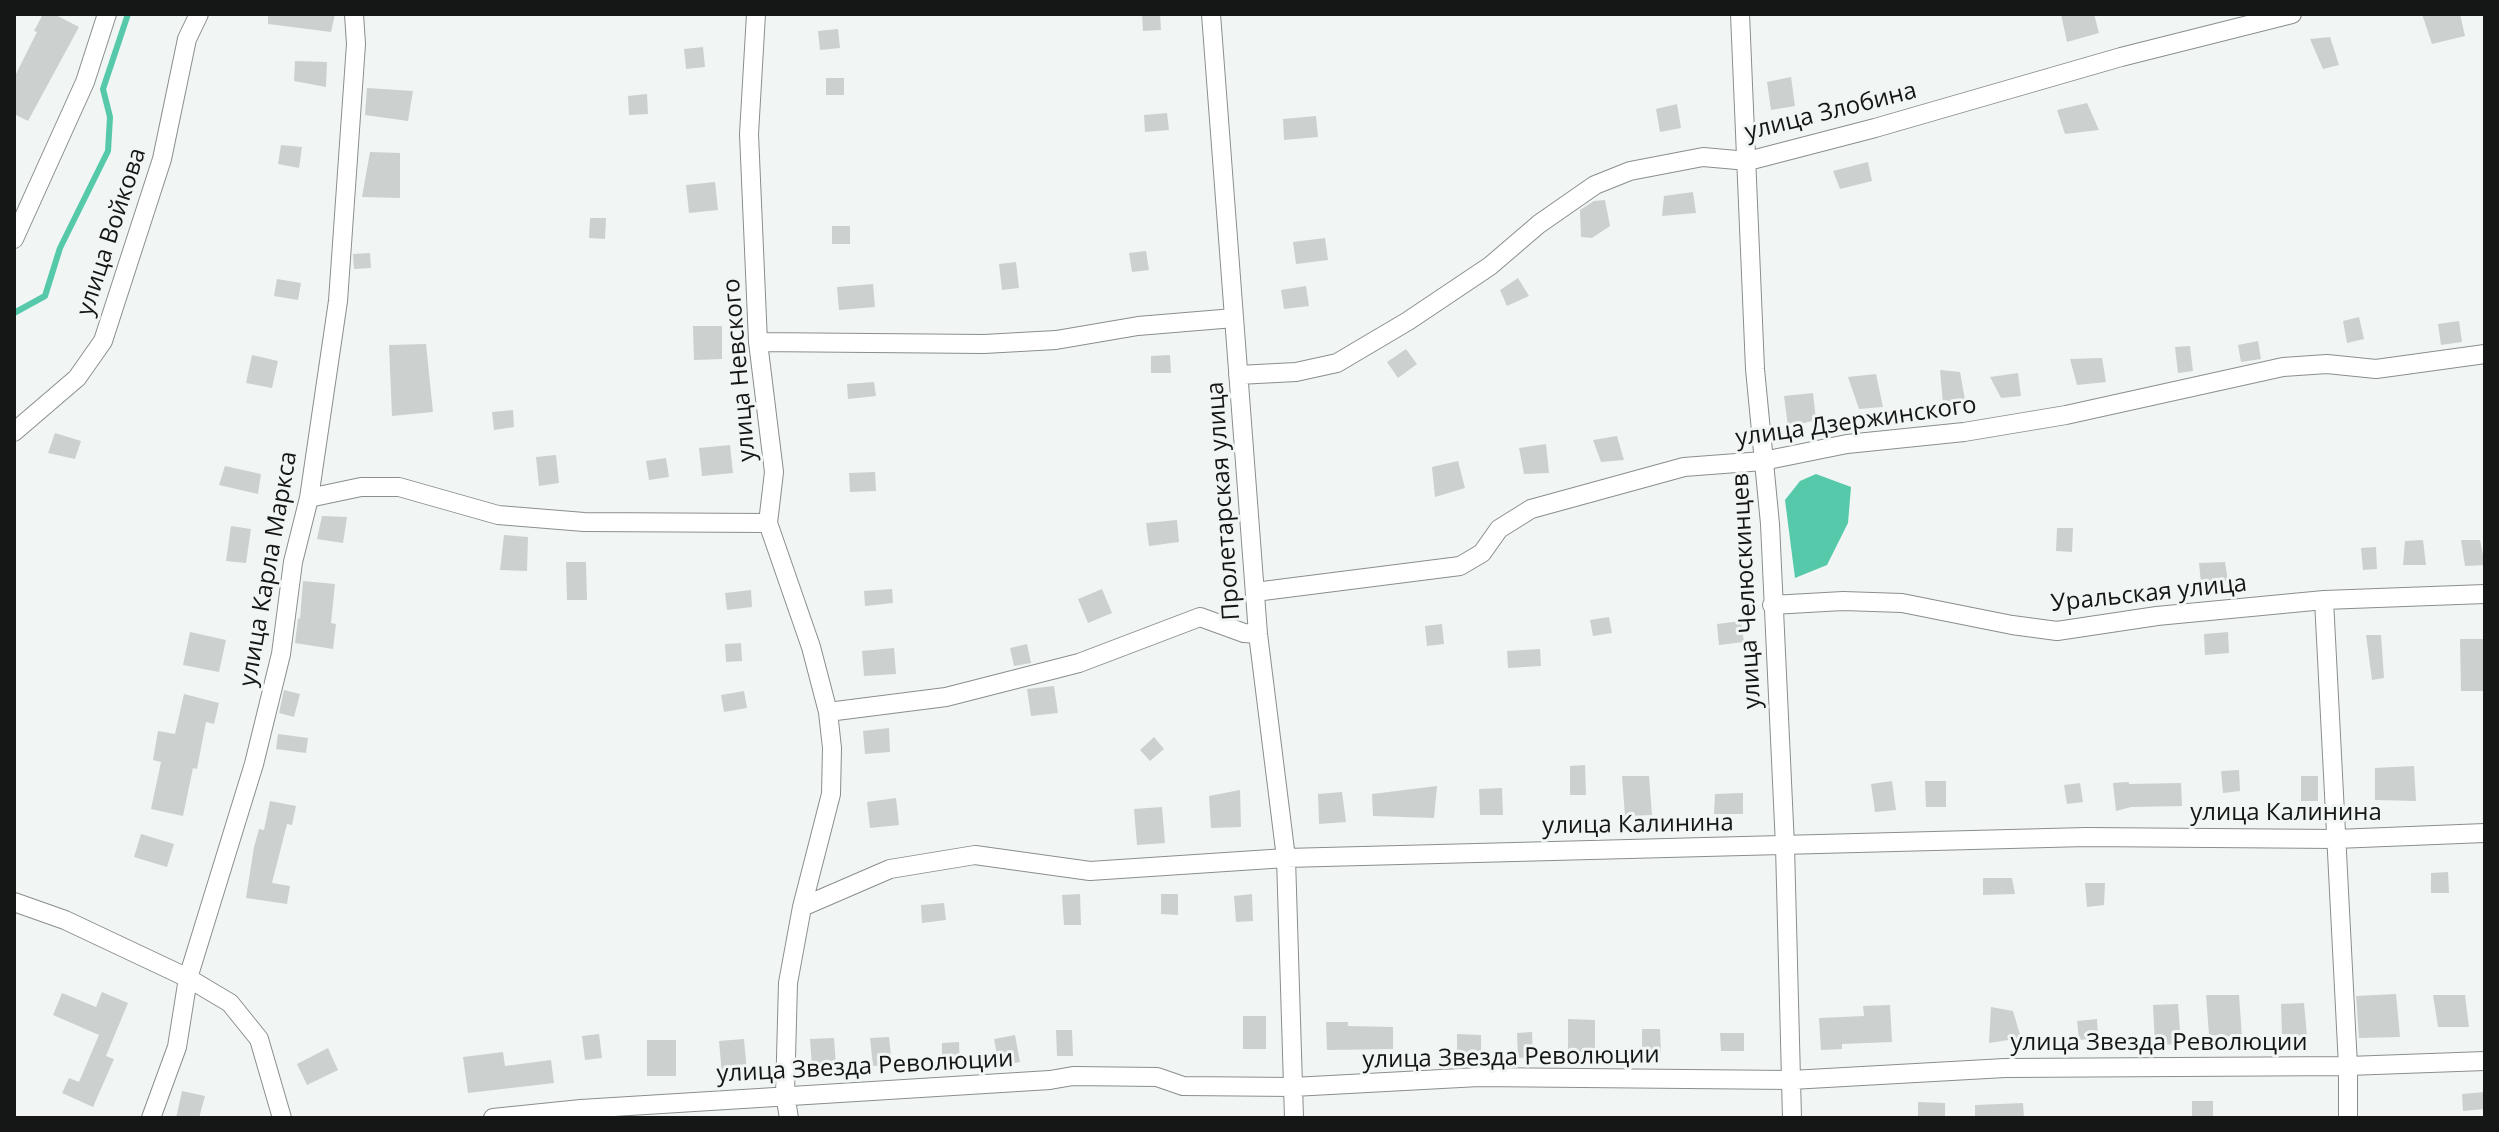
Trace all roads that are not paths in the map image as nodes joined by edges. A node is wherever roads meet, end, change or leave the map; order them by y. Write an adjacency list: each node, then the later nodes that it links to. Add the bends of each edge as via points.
1 (107, 14): 9 (street, via 85,82)
2 (199, 14): 14 (street, улица Войкова, via 187,39 162,159 103,341 77,378)
3 (354, 14): 16 (street, улица Карла Маркса, via 338,301)
4 (756, 14): 11 (street, улица Невского, via 749,134)
5 (1211, 14): 10 (street, Пролетарская улица)
6 (1740, 14): 8 (street, улица Челюскинцев)
7 (2288, 15): 8 (street, улица Злобина)
8 (1748, 161): 13 (street, улица Злобина, via 1703,157 1663,162 1595,185 1490,266 1337,363 1296,372); 15 (street, улица Челюскинцев)
9 (14, 239)
10 (1234, 318): 11 (street, via 984,344); 13 (street, Пролетарская улица)
11 (758, 342): 17 (street, улица Невского, via 774,472)
12 (2485, 354): 15 (street, улица Дзержинского, via 2376,369 2283,367 2066,415 1847,444)
13 (1238, 375): 18 (street, Пролетарская улица)
14 (14, 432)
15 (1763, 461): 18 (street, улица Дзержинского, via 1684,467 1531,509 1499,529 1482,553 1460,566); 21 (street, улица Челюскинцев)
16 (309, 498): 17 (street, via 361,487 399,487 498,515 584,522); 30 (street, улица Карла Маркса, via 293,562 281,654 254,764)
17 (768, 523): 23 (street, улица Невского)
18 (1255, 592): 22 (street, Пролетарская улица)
19 (2485, 594): 20 (street, Уральская улица)
20 (2324, 600): 21 (street, Уральская улица, via 2057,631 1902,603); 25 (street)
21 (1772, 605): 26 (street, улица Челюскинцев)
22 (1258, 634): 23 (street, Пролетарская улица, via 1200,617 1064,667 946,697); 27 (street)
23 (828, 712): 29 (street, улица Невского, via 831,794)
24 (2485, 833): 25 (street, улица Калинина)
25 (2336, 839): 26 (street, улица Калинина, via 2086,837); 32 (street)
26 (1785, 846): 27 (street, улица Калинина); 33 (street, улица Челюскинцев)
27 (1286, 858): 29 (street, улица Калинина, via 1090,871 975,855 890,869); 34 (street)
28 (14, 902): 30 (street)
29 (802, 907): 35 (street, улица Невского, via 788,983)
30 (188, 978): 36 (street, via 230,1003 259,1039); 37 (street, улица Карла Маркса, via 177,1047)
31 (2485, 1061): 32 (street, улица Звезда Революции)
32 (2348, 1066): 33 (street, улица Звезда Революции, via 2005,1068); 42 (street)
33 (1791, 1080): 34 (street, улица Звезда Революции, via 1479,1077); 41 (street, улица Челюскинцев)
34 (1293, 1087): 35 (street, улица Звезда Революции, via 1183,1086 1157,1077 1073,1076); 40 (street)
35 (785, 1095): 38 (street, улица Звезда Революции); 39 (street, улица Невского)
36 (287, 1115)
37 (151, 1118)
38 (493, 1118)
39 (789, 1118)
40 (1294, 1118)
41 (1792, 1118)
42 (2348, 1118)

